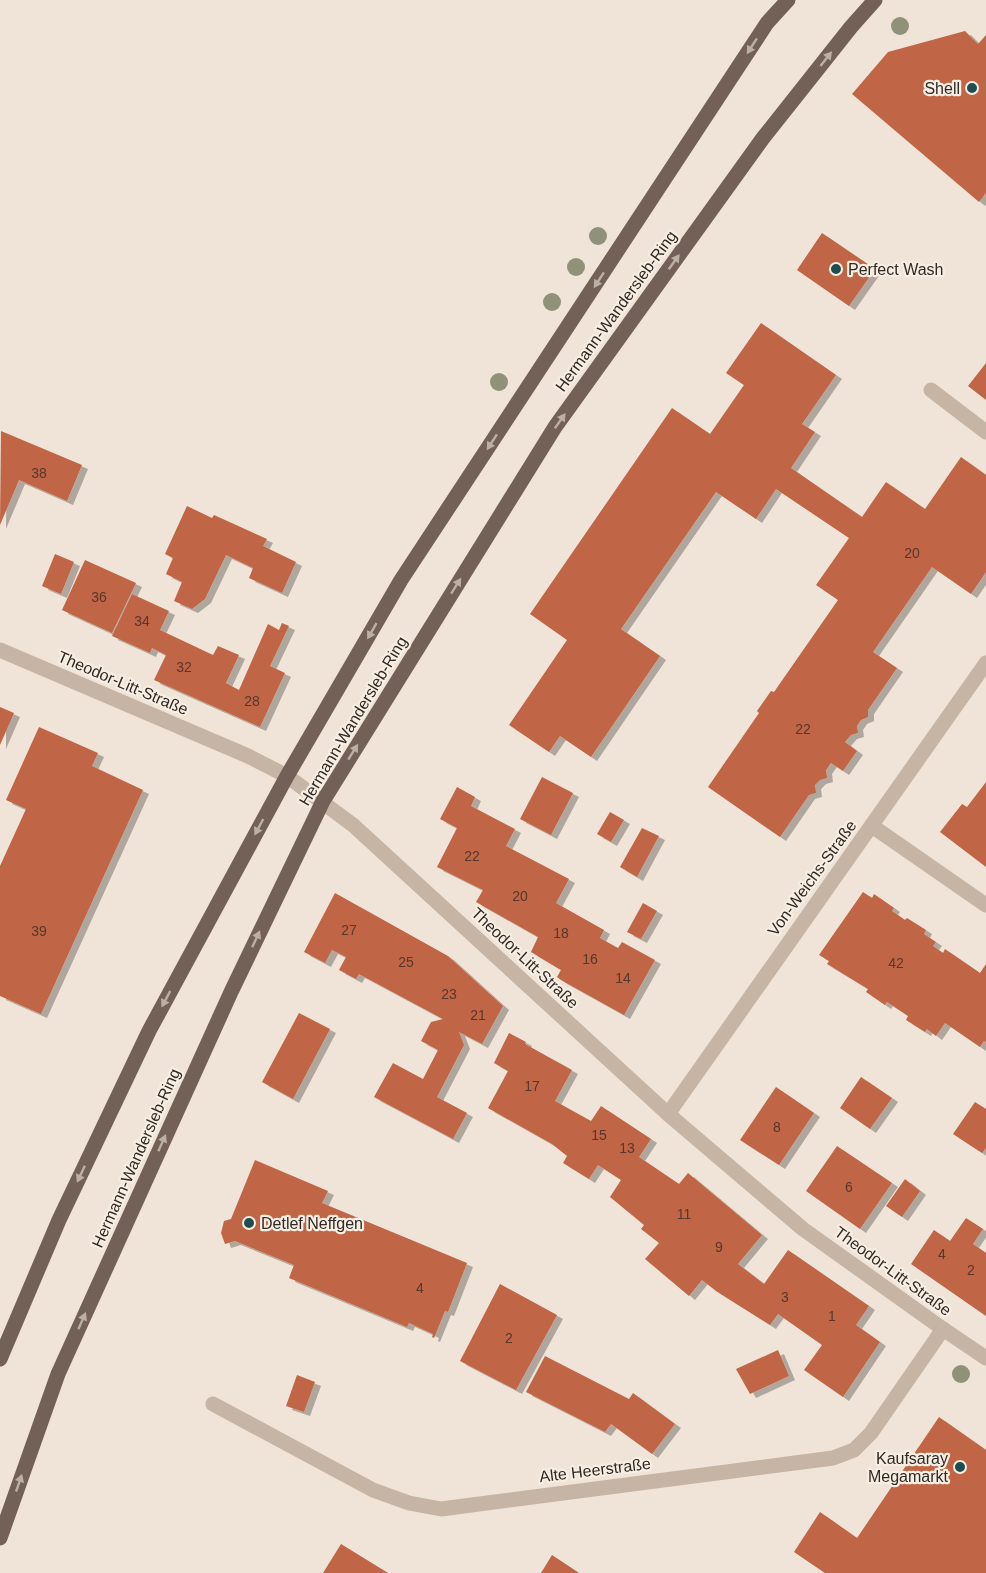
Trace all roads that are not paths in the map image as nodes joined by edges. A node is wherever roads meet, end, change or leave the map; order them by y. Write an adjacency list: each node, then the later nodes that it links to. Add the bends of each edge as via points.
1 (788, 0): 7 (main road, Hermann-Wandersleb-Ring, one-way to 7, via 767,23 401,580)
2 (875, 0): 8 (main road, Hermann-Wandersleb-Ring, one-way to 2, via 555,427 763,138)
3 (931, 390): 4 (street)
4 (986, 432)
5 (0, 650): 7 (street, Theodor-Litt-Straße, via 229,747)
6 (986, 663): 9 (street, Von-Weichs-Straße)
7 (287, 776): 8 (street, Theodor-Litt-Straße); 14 (main road, Hermann-Wandersleb-Ring, one-way to 14, via 149,1031 59,1220)
8 (322, 801): 11 (street, Theodor-Litt-Straße, via 366,836); 16 (main road, Hermann-Wandersleb-Ring, one-way to 8, via 58,1374)
9 (872, 826): 10 (street); 11 (street, Von-Weichs-Straße)
10 (986, 905)
11 (668, 1114): 12 (street, Theodor-Litt-Straße, via 803,1229)
12 (943, 1329): 13 (street, Theodor-Litt-Straße); 15 (street, Alte Heerstraße, via 871,1433 854,1450 833,1458 441,1509 373,1490)
13 (986, 1358)
14 (0, 1359)
15 (213, 1404)
16 (0, 1538)

